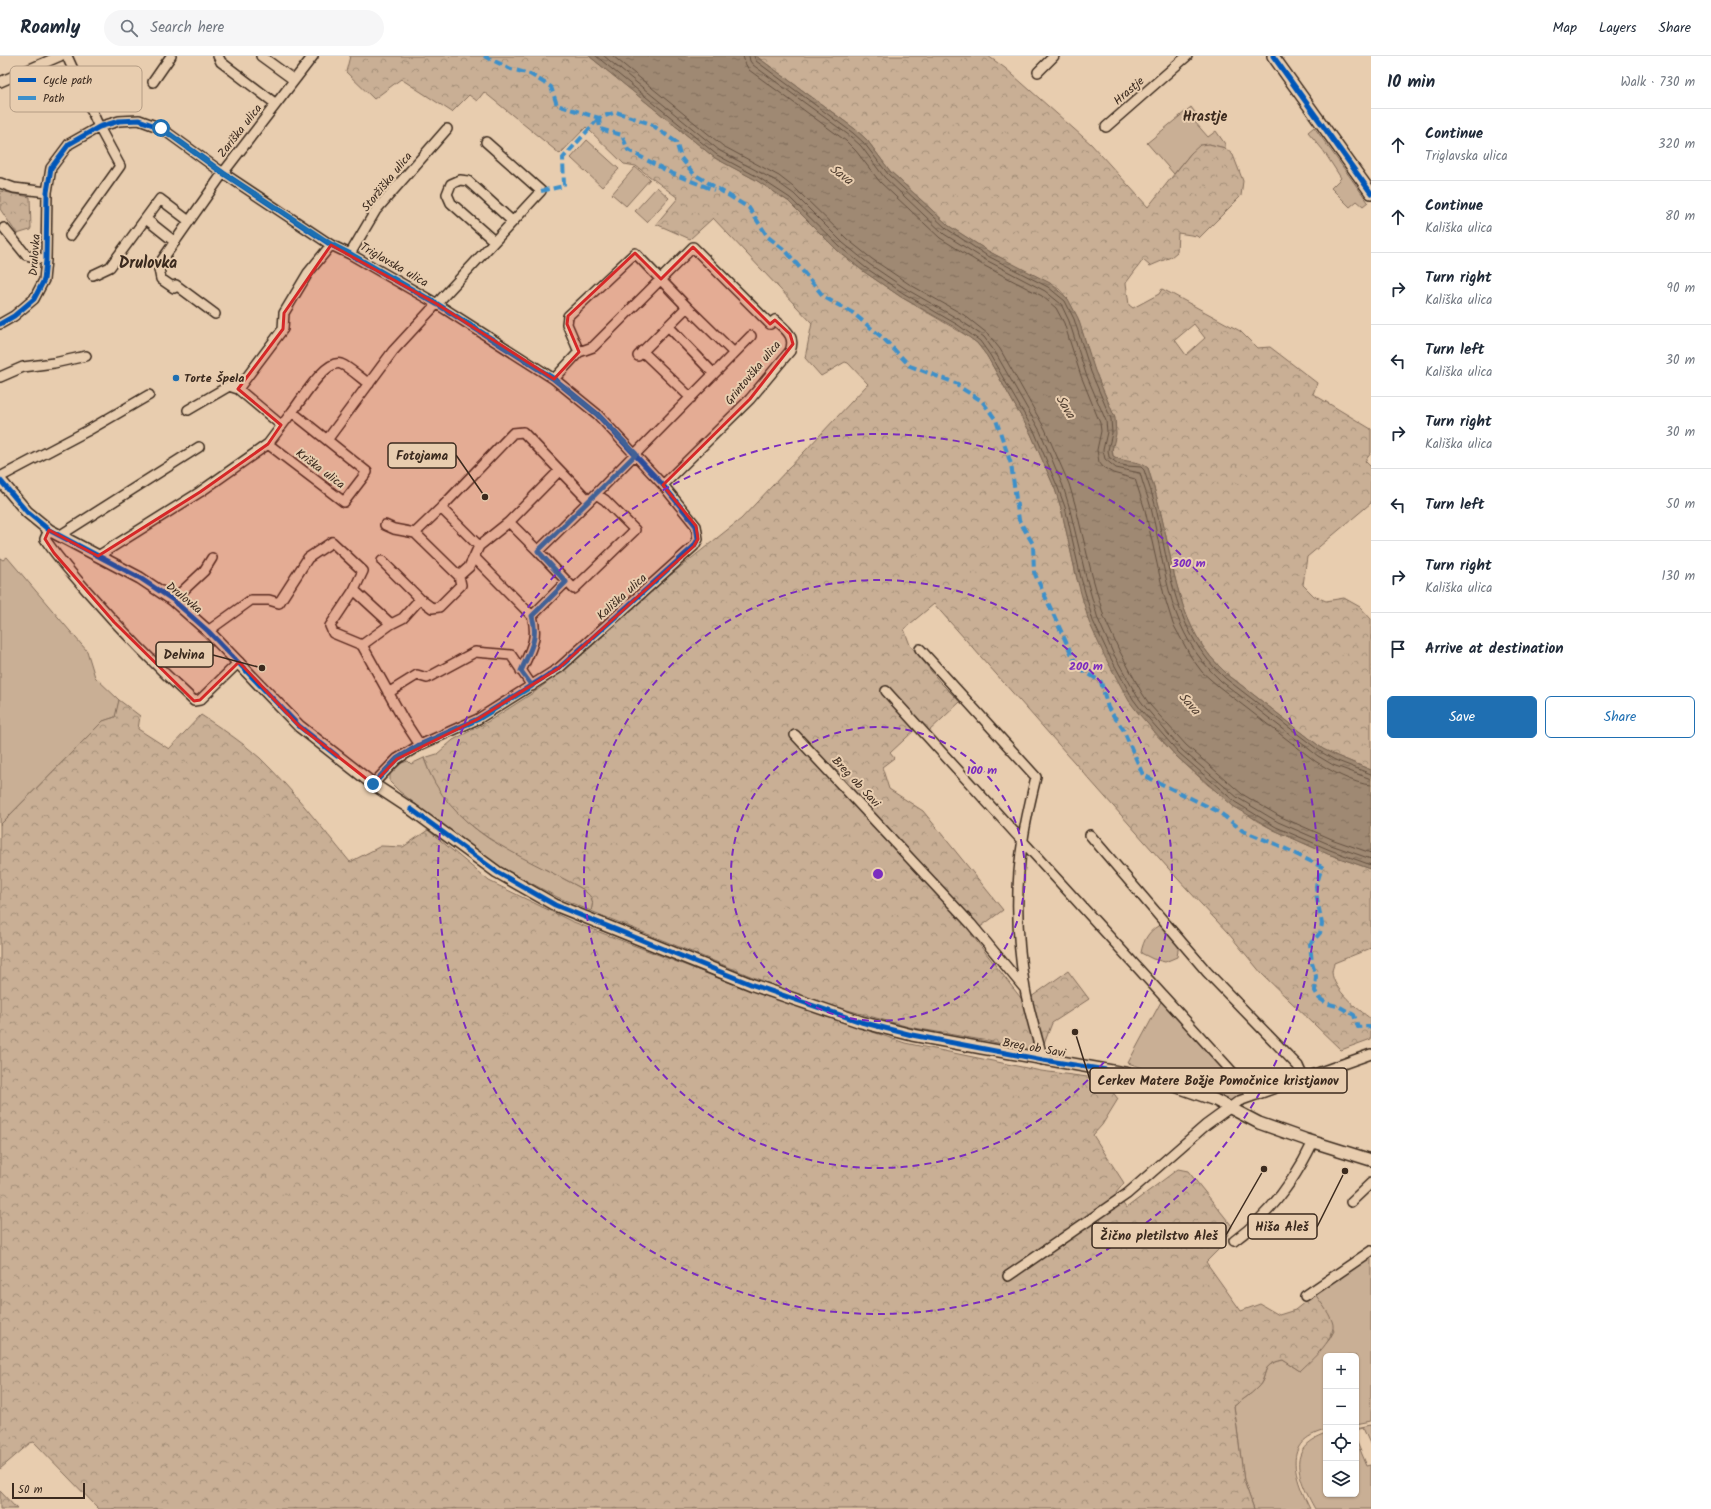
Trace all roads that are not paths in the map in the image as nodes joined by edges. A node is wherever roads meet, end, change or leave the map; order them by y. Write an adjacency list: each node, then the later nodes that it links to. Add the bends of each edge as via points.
1 (60, 56): 10 (street)
2 (67, 56): 11 (street)
3 (171, 56): 16 (street)
4 (218, 56): 17 (street, Zariška ulica, via 221,62)
5 (261, 56): 14 (street)
6 (313, 56): 14 (street, Zariška ulica)
7 (1054, 56): 12 (street)
8 (1187, 56): 20 (street, Hrastje)
9 (1273, 56): 26 (street)
10 (37, 66)
11 (72, 66)
12 (1038, 72)
13 (10, 78): 15 (street)
14 (294, 80): 17 (street, Zariška ulica)
15 (0, 82)
16 (153, 82)
17 (276, 104): 23 (street, Zariška ulica)
18 (92, 112): 19 (street)
19 (99, 127): 23 (street, Triglavska ulica, via 119,121 138,120 161,128); 25 (street, Triglavska ulica, via 69,144 51,168); 31 (street, via 120,166)
20 (1106, 127)
21 (447, 129): 35 (street, Storžiška ulica, via 376,210)
22 (486, 142): 29 (street, via 541,191)
23 (223, 173): 28 (street); 34 (street, Triglavska ulica)
24 (0, 183): 25 (street, via 14,188)
25 (47, 192): 36 (street, Drulovka)
26 (1371, 193)
27 (146, 219): 28 (street, via 160,199); 33 (street); 37 (street, via 110,266)
28 (189, 221): 33 (street)
29 (512, 221): 32 (street); 32 (street, via 468,181 460,180 451,184 447,194 451,203)
30 (4, 228): 36 (street, Drulovka, via 26,255)
31 (70, 236)
32 (494, 241): 39 (street)
33 (175, 242): 41 (street, via 162,260 161,279 174,288 176,285)
34 (331, 244): 35 (street, Triglavska ulica); 52 (street, via 308,273 284,313 283,329)
35 (350, 254): 39 (street, Triglavska ulica)
36 (46, 260): 42 (street, Drulovka, via 44,280 34,299)
37 (93, 275)
38 (661, 279): 40 (street); 45 (street, Grintovška ulica, via 593,347); 45 (street, via 635,253 568,316 566,324); 64 (street, Grintovška ulica, via 693,247 770,324 775,320 790,334 792,344 790,351 750,399)
39 (437, 304): 50 (street, Triglavska ulica); 51 (street, via 393,351)
40 (687, 307): 43 (street); 46 (street)
41 (215, 314)
42 (0, 324)
43 (668, 326): 48 (street); 54 (street, via 640,354)
44 (751, 336): 46 (street)
45 (579, 352): 50 (street, Grintovška ulica)
46 (734, 353): 48 (street)
47 (86, 356): 49 (street, via 23,367)
48 (714, 373): 54 (street)
49 (0, 377)
50 (554, 379): 61 (street, Kališka ulica, via 597,414)
51 (369, 384): 56 (street, via 341,364 334,364 324,370); 58 (street)
52 (238, 389): 55 (street, via 229,386); 57 (street)
53 (149, 395): 63 (street, Drulovka)
54 (691, 398): 61 (street)
55 (188, 410)
56 (292, 412): 57 (street); 58 (street, Kriška ulica)
57 (281, 425): 59 (street)
58 (327, 440): 59 (street, Kriška ulica, via 367,472 344,502)
59 (268, 444): 75 (street, via 200,492)
60 (199, 447): 72 (street)
61 (636, 454): 64 (street, Kališka ulica); 65 (street)
62 (559, 471): 66 (street); 67 (street, via 523,432 513,433); 68 (street)
63 (0, 479): 70 (street, Drulovka, via 27,512)
64 (663, 485): 91 (street, Kališka ulica, via 696,526 698,539 694,546 559,668)
65 (596, 494): 66 (street); 80 (street, via 635,530 574,589)
66 (589, 501): 74 (street)
67 (441, 508): 71 (street); 73 (street)
68 (510, 522): 73 (street); 74 (street)
69 (385, 525): 71 (street)
70 (50, 530): 72 (street, Drulovka); 89 (street, via 45,538 54,553 114,622 194,701 200,700)
71 (415, 533): 79 (street)
72 (60, 536): 75 (street, Drulovka)
73 (479, 546): 76 (street)
74 (538, 551): 80 (street)
75 (98, 556): 83 (street, Drulovka, via 140,578)
76 (474, 557): 79 (street, via 469,567); 84 (street)
77 (212, 558): 83 (street, Drulovka, via 204,571)
78 (382, 561): 82 (street)
79 (459, 576): 82 (street, via 461,585 439,607 432,608)
80 (566, 582): 84 (street)
81 (354, 590): 85 (street); 86 (street, via 363,572 332,542 308,558 279,603 251,600); 87 (street, via 330,626 333,633)
82 (420, 599): 85 (street, via 403,618)
83 (173, 600): 86 (street, Drulovka)
84 (532, 616): 90 (street, via 536,627 535,639)
85 (391, 624): 87 (street)
86 (208, 631): 89 (street, Drulovka)
87 (362, 645): 93 (street)
88 (920, 649): 98 (street, Breg ob Savi, via 1036,777)
89 (238, 662): 96 (street, Drulovka, via 299,726)
90 (521, 671): 91 (street); 93 (street, via 511,654 475,652 428,678 417,675)
91 (532, 686): 95 (street, Kališka ulica, via 478,719)
92 (886, 691): 98 (street)
93 (388, 693): 95 (street)
94 (795, 736): 99 (street, Breg ob Savi, via 971,924)
95 (420, 745): 96 (street, Kališka ulica, via 397,759)
96 (373, 784): 101 (street, Breg ob Savi, via 497,872 554,905 822,1010 912,1035)
97 (1090, 835): 102 (street, via 1207,972 1298,1066)
98 (1023, 839): 99 (street, Breg ob Savi, via 1019,905); 103 (street, via 1246,1087)
99 (1025, 989): 101 (street, Breg ob Savi)
100 (1371, 1054): 102 (street)
101 (1043, 1060): 104 (street, Breg ob Savi, via 1152,1078 1215,1100)
102 (1303, 1077): 103 (street)
103 (1251, 1097): 104 (street, via 1239,1101)
104 (1230, 1109): 105 (street, Breg ob Savi, via 1259,1123); 111 (street, via 1206,1125 1127,1194)
105 (1313, 1142): 106 (street, Breg ob Savi); 109 (street, via 1280,1197 1250,1229)
106 (1371, 1160)
107 (1371, 1183): 108 (street)
108 (1351, 1202)
109 (1234, 1241)
110 (1371, 1251): 112 (street)
111 (1008, 1276)
112 (1305, 1296)

